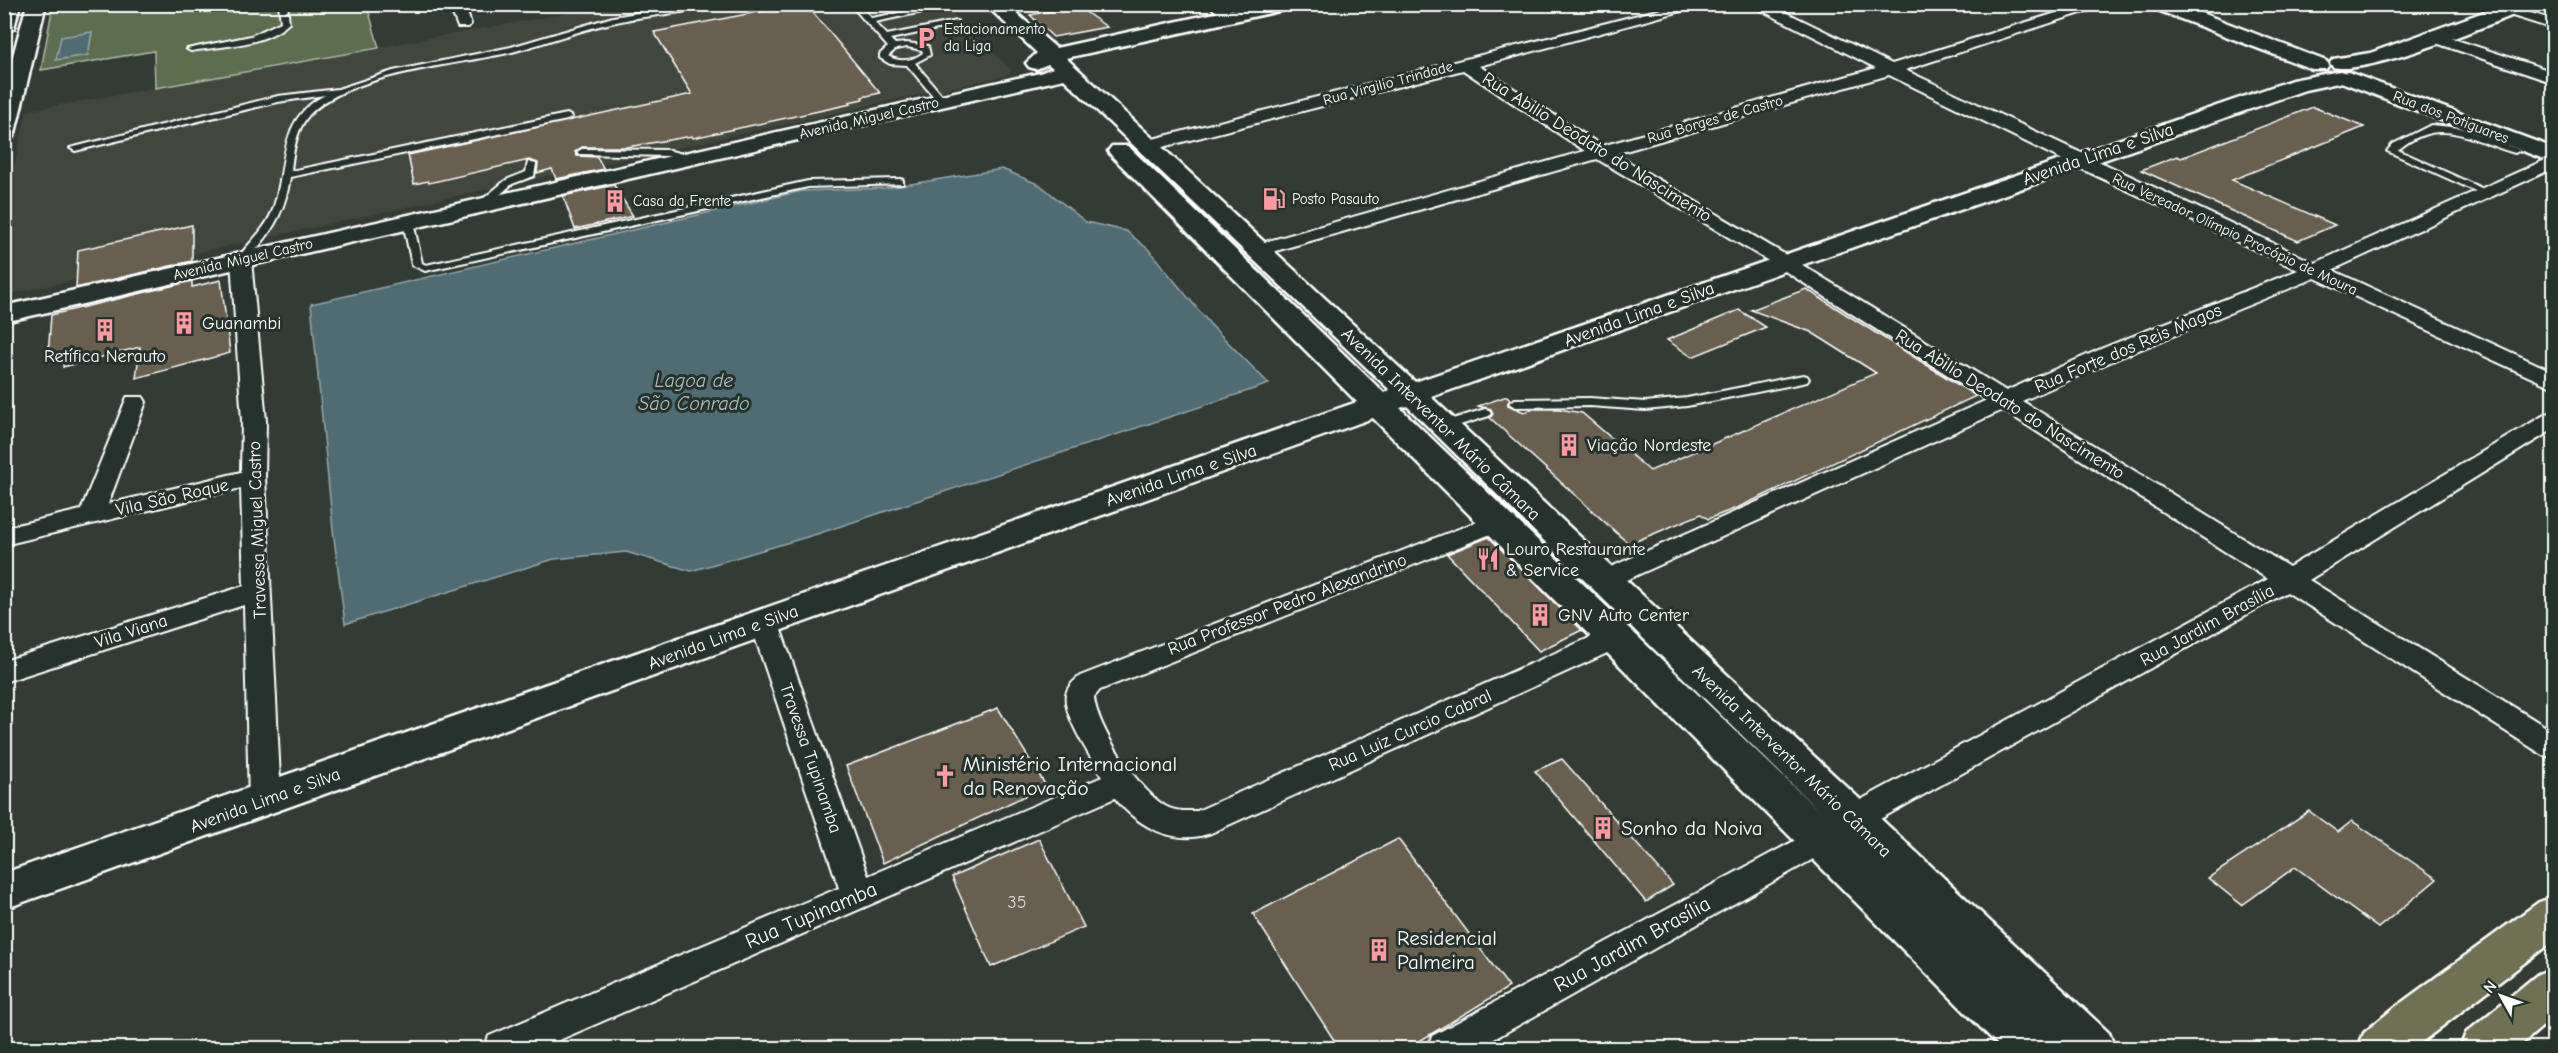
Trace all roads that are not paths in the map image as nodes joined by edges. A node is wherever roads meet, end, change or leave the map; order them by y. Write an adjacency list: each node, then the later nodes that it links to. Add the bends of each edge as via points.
1 (11, 4): 22 (main road)
2 (37, 4): 36 (main road)
3 (283, 4): 26 (lane, via 285,23 281,27)
4 (456, 4): 20 (street)
5 (708, 4): 33 (lane, via 601,23 530,45 401,73)
6 (994, 4): 29 (main road, Avenida Interventor Mário Câmara)
7 (1214, 4): 17 (street)
8 (1284, 4): 17 (main road, Avenida Miguel Castro)
9 (1700, 4): 28 (street, Rua Virgilio Trindade)
10 (1756, 4): 31 (street, Rua Vereador Olímpio Procópio de Moura)
11 (2102, 4): 31 (street, Rua Borges de Castro)
12 (2159, 4): 30 (main road, Rua dos Potiguares)
13 (856, 5): 18 (lane)
14 (937, 8): 18 (lane)
15 (2516, 8): 21 (street); 23 (main road, Avenida Lima e Silva)
16 (975, 12): 29 (main road, Avenida Interventor Mário Câmara)
17 (1231, 16): 29 (main road, Avenida Miguel Castro)
18 (869, 21): 24 (lane)
19 (954, 23): 24 (lane)
20 (463, 24)
21 (2553, 25)
22 (4, 28)
23 (2429, 36): 30 (main road, Avenida Lima e Silva); 32 (street)
24 (884, 38): 25 (lane)
25 (892, 47): 27 (lane, via 884,52 886,60); 27 (lane, via 926,48 924,57)
26 (191, 48)
27 (909, 62): 34 (lane)
28 (1465, 64): 38 (street, Rua Virgilio Trindade); 42 (street, Rua Abilio Deodato do Nascimento)
29 (1050, 68): 34 (main road, Avenida Miguel Castro); 38 (main road, Avenida Interventor Mário Câmara); 60 (main road, Avenida Interventor Mário Câmara)
30 (2343, 68): 37 (main road, Rua dos Potiguares); 43 (main road, Rua dos Potiguares); 45 (main road, Avenida Lima e Silva)
31 (1888, 70): 42 (street, Rua Borges de Castro); 45 (street, Rua Vereador Olímpio Procópio de Moura)
32 (2553, 78)
33 (341, 91): 39 (lane, via 278,99); 48 (lane, via 305,114 293,139)
34 (942, 101): 44 (main road, Avenida Miguel Castro)
35 (567, 117): 48 (lane)
36 (4, 133)
37 (2553, 144)
38 (1147, 146): 53 (main road, Avenida Interventor Mário Câmara)
39 (75, 148)
40 (2515, 150): 50 (lane, via 2458,130 2431,128 2392,151)
41 (582, 152): 44 (lane, Avenida Miguel Castro, via 667,153)
42 (1599, 152): 53 (street, Rua Borges de Castro); 55 (street, Rua Abilio Deodato do Nascimento)
43 (2553, 156)
44 (693, 158): 51 (main road, Avenida Miguel Castro)
45 (2079, 161): 55 (main road, Avenida Lima e Silva); 56 (street, Rua Vereador Olímpio Procópio de Moura)
46 (2553, 161): 50 (street, Rua Forte dos Reis Magos)
47 (531, 164): 51 (lane, Avenida Miguel Castro, via 531,174 509,182)
48 (284, 175): 54 (lane, via 273,220)
49 (900, 182): 52 (lane, via 808,184 425,268 417,265)
50 (2486, 192): 56 (street, Rua Forte dos Reis Magos)
51 (481, 206): 52 (main road, Avenida Miguel Castro)
52 (408, 222): 54 (main road, Avenida Miguel Castro)
53 (1258, 250): 60 (main road, Avenida Interventor Mário Câmara)
54 (241, 260): 57 (main road, Avenida Miguel Castro); 67 (street, Travessa Miguel Castro, via 254,421)
55 (1784, 262): 60 (main road, Avenida Lima e Silva); 61 (street, Rua Abilio Deodato do Nascimento)
56 (2314, 271): 59 (street, Rua Vereador Olímpio Procópio de Moura); 61 (street, Rua Forte dos Reis Magos)
57 (5, 313)
58 (1803, 379): 63 (lane, via 1687,402 1645,406 1590,402)
59 (2553, 381)
60 (1395, 400): 66 (main road, Avenida Interventor Mário Câmara); 69 (main road, Avenida Interventor Mário Câmara); 74 (main road, Avenida Lima e Silva)
61 (2005, 400): 71 (street, Rua Forte dos Reis Magos); 72 (street, Rua Abilio Deodato do Nascimento)
62 (135, 402): 68 (street, Vila São Roque)
63 (1515, 404)
64 (1485, 413): 66 (lane)
65 (2553, 419): 72 (street, Rua Jardim Brasília)
66 (1443, 426): 71 (main road, Avenida Interventor Mário Câmara)
67 (253, 477): 68 (street, Vila São Roque); 73 (street, Travessa Miguel Castro)
68 (91, 516): 70 (street, Vila São Roque)
69 (1497, 522): 75 (main road, Avenida Interventor Mário Câmara); 78 (street, Rua Professor Pedro Alexandrino, via 1097,679 1081,691 1081,707)
70 (4, 537)
71 (1604, 580): 80 (main road, Avenida Interventor Mário Câmara)
72 (2288, 580): 77 (street, Rua Abilio Deodato do Nascimento); 80 (street, Rua Jardim Brasília)
73 (258, 591): 76 (street, Vila Viana); 79 (street, Travessa Miguel Castro)
74 (764, 622): 79 (main road, Avenida Lima e Silva); 84 (street, Travessa Tupinamba)
75 (1615, 638): 78 (street, Rua Luiz Curcio Cabral, via 1205,822 1188,826 1167,822 1140,805); 81 (main road, Avenida Interventor Mário Câmara)
76 (4, 672)
77 (2553, 747)
78 (1119, 783): 84 (street, Rua Tupinamba)
79 (265, 800): 82 (main road, Avenida Lima e Silva)
80 (1853, 819): 91 (main road, Avenida Interventor Mário Câmara)
81 (1820, 840): 89 (street, Rua Jardim Brasília); 90 (main road, Avenida Interventor Mário Câmara)
82 (64, 871): 83 (main road, Avenida Lima e Silva); 85 (main road, Avenida Lima e Silva)
83 (4, 891)
84 (858, 895): 88 (street, Rua Tupinamba)
85 (4, 899)
86 (2553, 915): 92 (main road)
87 (2553, 988): 93 (main road)
88 (502, 1048)
89 (1445, 1048)
90 (2032, 1048)
91 (2092, 1048)
92 (2381, 1048)
93 (2483, 1048)

